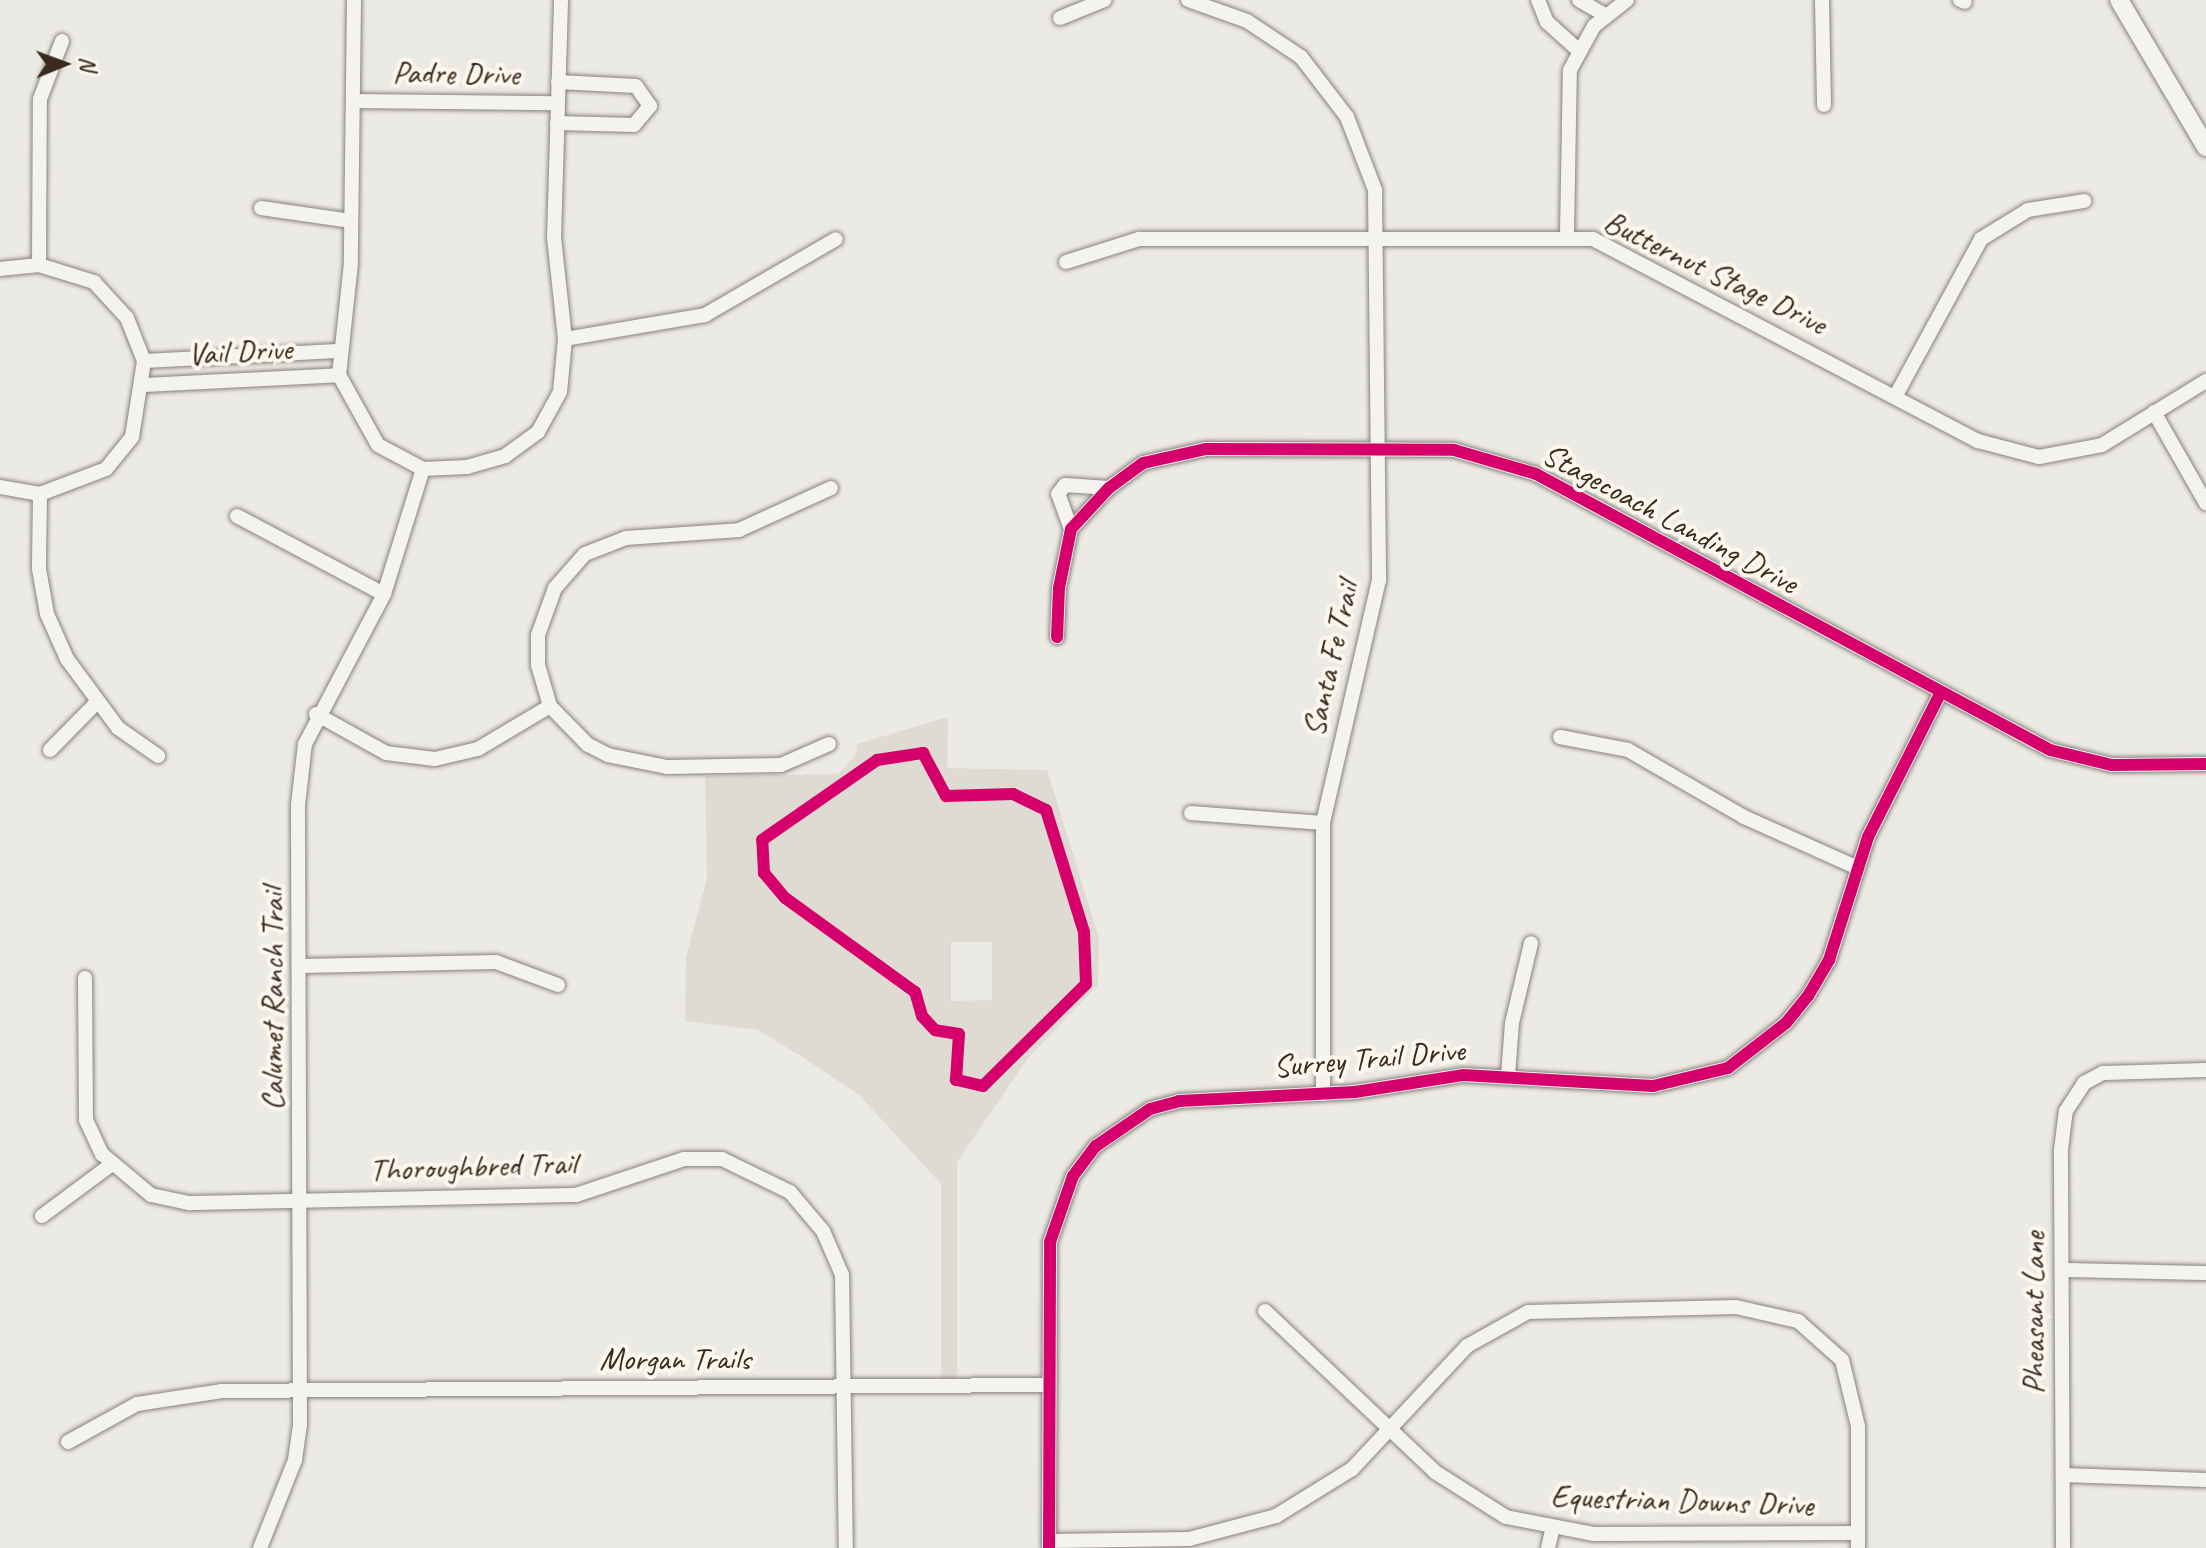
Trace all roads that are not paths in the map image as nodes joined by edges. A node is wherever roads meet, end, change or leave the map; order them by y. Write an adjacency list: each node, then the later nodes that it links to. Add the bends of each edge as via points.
1 (354, 0): 15 (street)
2 (561, 0): 14 (street)
3 (1104, 0): 11 (street)
4 (1188, 0): 24 (street, Santa Fe Trail, via 1220,8 1276,37 1326,86 1362,148)
5 (1538, 0): 13 (street, via 1547,22)
6 (1579, 0): 10 (street)
7 (1627, 0): 10 (street)
8 (1822, 0): 17 (street)
9 (2119, 0): 19 (main road)
10 (1605, 15): 13 (street)
11 (1060, 18)
12 (62, 41): 27 (street, via 40,99)
13 (1577, 49): 23 (street, via 1566,107)
14 (558, 82): 16 (street); 18 (street, via 636,86 650,106 634,125)
15 (353, 101): 16 (street, Padre Drive); 22 (street)
16 (558, 103): 18 (street)
17 (1824, 105)
18 (557, 123): 29 (street, via 556,289)
19 (2206, 147)
20 (2084, 201): 35 (street, via 2028,210 1981,239)
21 (261, 208): 22 (street)
22 (351, 221): 30 (street)
23 (1567, 235): 24 (street, Butternut Stage Drive); 35 (street, Butternut Stage Drive, via 1637,258)
24 (1380, 236): 26 (street, Butternut Stage Drive, via 1139,239); 37 (street, Santa Fe Trail)
25 (836, 239): 29 (street, via 705,315)
26 (1066, 262)
27 (39, 265): 28 (street); 31 (street, via 78,275 112,297)
28 (0, 269)
29 (565, 339): 38 (street, via 560,392 538,432 505,456 467,467)
30 (337, 351): 31 (street, Vail Drive); 32 (street)
31 (144, 361): 34 (street)
32 (339, 375): 34 (street, Vail Drive); 38 (street, via 378,445)
33 (2206, 381): 36 (street, Butternut Stage Drive)
34 (144, 385): 42 (street, via 132,437 106,469)
35 (1895, 397): 36 (street, Butternut Stage Drive, via 1978,441 2039,457 2102,445)
36 (2154, 412): 43 (street)
37 (1380, 450): 41 (street, Stagecoach Landing Drive, via 1176,452 1143,463); 48 (street, Stagecoach Landing Drive, via 1454,450 1536,474); 58 (street, Santa Fe Trail, via 1379,580)
38 (423, 469): 46 (street, Calumet Ranch Trail)
39 (0, 487): 42 (street)
40 (831, 488): 50 (street, via 739,530 626,538 585,554 542,612 538,665)
41 (1109, 488): 45 (street, Stagecoach Landing Drive); 45 (street, via 1065,485 1058,494)
42 (40, 494): 49 (street, via 39,569 47,614)
43 (2206, 503)
44 (237, 516): 46 (street)
45 (1071, 529): 47 (street, via 1059,588)
46 (384, 594): 51 (street, Calumet Ranch Trail)
47 (1057, 637)
48 (1940, 694): 56 (street, Stagecoach Landing Drive, via 2050,750 2081,759); 59 (street, Surrey Trail Drive)
49 (95, 704): 54 (street); 55 (street)
50 (550, 706): 51 (street, via 478,749 435,759 386,753); 53 (street, via 588,745 637,764 781,765)
51 (316, 714): 61 (street, Calumet Ranch Trail, via 298,805)
52 (1560, 737): 59 (street, via 1628,750 1744,817)
53 (829, 744)
54 (50, 750)
55 (158, 756)
56 (2206, 764)
57 (1191, 813): 58 (street)
58 (1323, 823): 66 (street, Santa Fe Trail)
59 (1856, 867): 65 (street, Surrey Trail Drive, via 1829,960 1808,996 1786,1023 1728,1068 1653,1086)
60 (1531, 943): 65 (street, via 1512,1023)
61 (302, 966): 63 (street, via 496,962); 68 (street, Calumet Ranch Trail)
62 (85, 978): 67 (street, via 86,1120)
63 (558, 985)
64 (2206, 1070): 70 (street, Pheasant Lane, via 2119,1069 2084,1083 2066,1111 2061,1150)
65 (1508, 1076): 66 (street, Surrey Trail Drive, via 1463,1075)
66 (1323, 1094): 73 (street, Surrey Trail Drive, via 1179,1101 1150,1109 1096,1146 1073,1176 1050,1242)
67 (112, 1164): 68 (street, Thoroughbred Trail, via 151,1195 190,1203); 69 (street)
68 (301, 1200): 74 (street, Thoroughbred Trail, via 576,1195 684,1159 722,1159 756,1171 796,1198 828,1241 842,1275); 75 (street, Calumet Ranch Trail)
69 (42, 1216)
70 (2063, 1270): 71 (street); 78 (street, Pheasant Lane)
71 (2206, 1273)
72 (1265, 1311): 76 (street, Equestrian Downs Drive)
73 (1049, 1385): 74 (street, Morgan Trails); 82 (street, Surrey Trail Drive)
74 (845, 1386): 75 (street, Morgan Trails); 84 (street, Thoroughbred Trail)
75 (301, 1387): 77 (street, Morgan Trails, via 137,1404); 83 (street, Calumet Ranch Trail, via 295,1460)
76 (1391, 1433): 80 (street, Equestrian Downs Drive, via 1469,1499); 81 (street, via 1467,1346 1528,1312 1770,1310 1824,1338 1855,1391); 82 (street, via 1318,1495 1231,1530 1189,1539)
77 (68, 1442)
78 (2063, 1475): 79 (street); 86 (street, Pheasant Lane)
79 (2206, 1480)
80 (1552, 1530): 81 (street, Equestrian Downs Drive); 85 (street)
81 (1858, 1541)
82 (1049, 1545)
83 (260, 1548)
84 (846, 1548)
85 (1548, 1548)
86 (2063, 1548)

